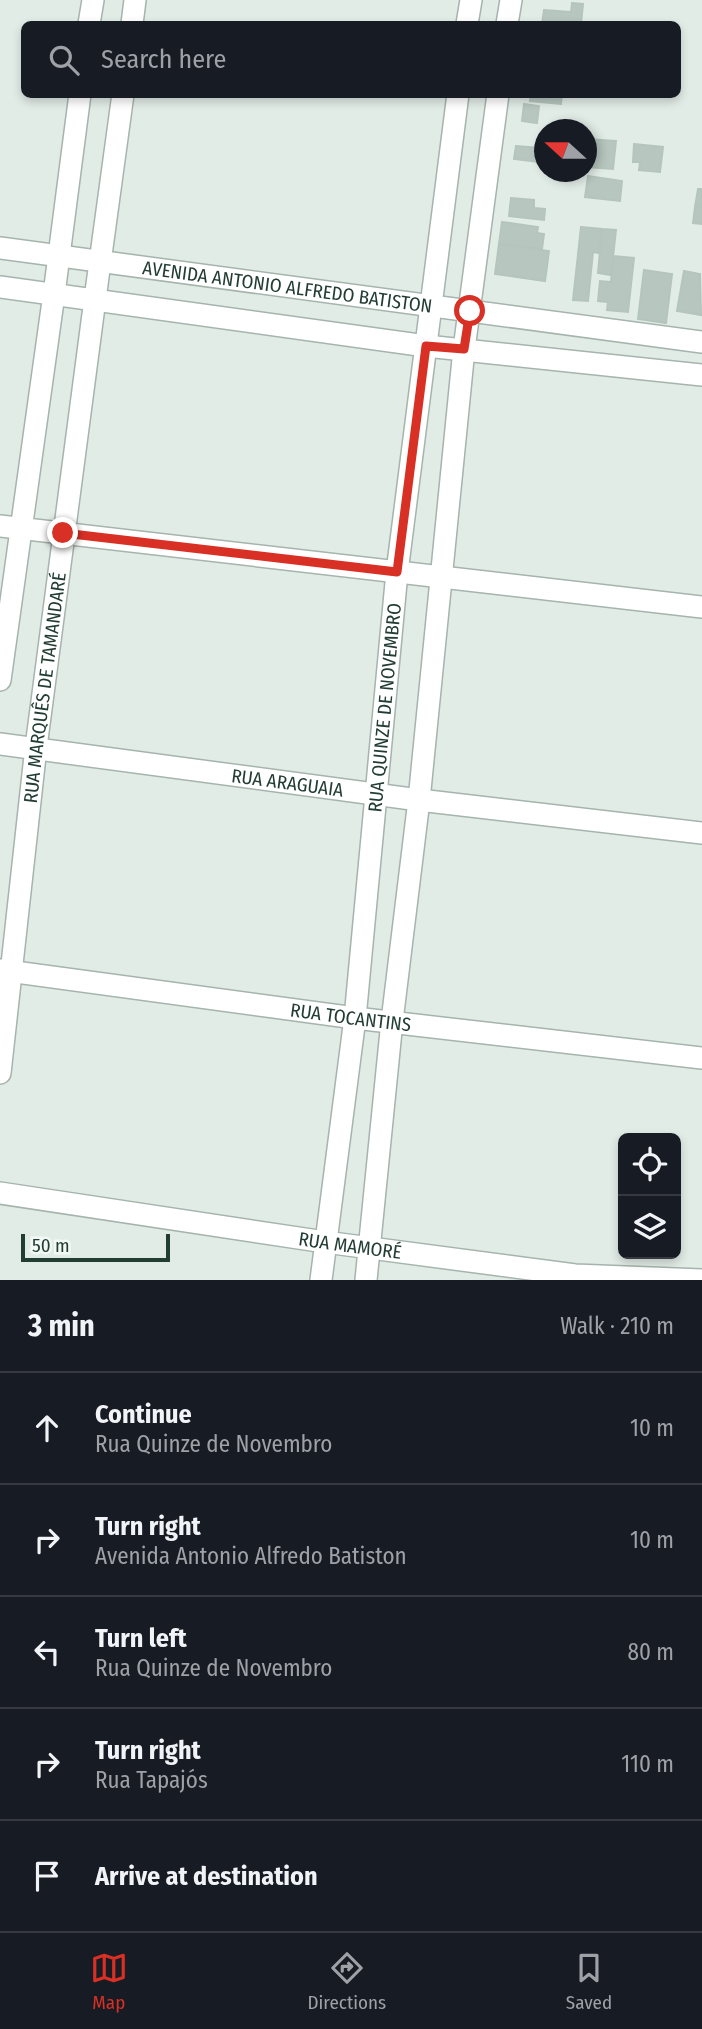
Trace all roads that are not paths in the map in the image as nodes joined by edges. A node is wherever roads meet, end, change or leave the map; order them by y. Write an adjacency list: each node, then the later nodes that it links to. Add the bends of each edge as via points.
1 (93, 0): 5 (street)
2 (135, 0): 6 (street)
3 (471, 0): 7 (street)
4 (511, 0): 8 (street)
5 (90, 21)
6 (132, 21)
7 (468, 21)
8 (508, 21)
9 (79, 98): 14 (street)
10 (121, 98): 15 (street, RUA MARQUÊS DE TAMANDARÉ)
11 (457, 98): 19 (street, RUA QUINZE DE NOVEMBRO)
12 (497, 98): 20 (street)
13 (0, 248): 14 (street, AVENIDA ANTONIO ALFREDO BATISTON)
14 (59, 256): 15 (street, AVENIDA ANTONIO ALFREDO BATISTON); 17 (street)
15 (101, 260): 18 (street, RUA MARQUÊS DE TAMANDARÉ); 19 (street, AVENIDA ANTONIO ALFREDO BATISTON)
16 (0, 287): 17 (street, AVENIDA ANTONIO ALFREDO BATISTON)
17 (54, 294): 18 (street, AVENIDA ANTONIO ALFREDO BATISTON); 25 (street)
18 (95, 299): 22 (street, AVENIDA ANTONIO ALFREDO BATISTON); 26 (street, RUA MARQUÊS DE TAMANDARÉ)
19 (430, 306): 20 (street, AVENIDA ANTONIO ALFREDO BATISTON); 22 (street, RUA QUINZE DE NOVEMBRO)
20 (470, 311): 21 (street, AVENIDA ANTONIO ALFREDO BATISTON); 23 (street)
21 (702, 342)
22 (426, 346): 23 (street, AVENIDA ANTONIO ALFREDO BATISTON); 27 (street, RUA QUINZE DE NOVEMBRO)
23 (464, 349): 24 (street, AVENIDA ANTONIO ALFREDO BATISTON); 28 (street)
24 (702, 375)
25 (10, 527): 26 (street); 30 (street)
26 (63, 533): 27 (street); 32 (street, RUA MARQUÊS DE TAMANDARÉ)
27 (397, 572): 28 (street); 33 (street, RUA QUINZE DE NOVEMBRO)
28 (441, 576): 29 (street); 34 (street)
29 (702, 607)
30 (0, 680)
31 (0, 744): 32 (street, RUA ARAGUAIA)
32 (37, 747): 33 (street, RUA ARAGUAIA); 36 (street, RUA MARQUÊS DE TAMANDARÉ)
33 (377, 794): 34 (street, RUA ARAGUAIA); 37 (street, RUA QUINZE DE NOVEMBRO)
34 (419, 800): 35 (street, RUA ARAGUAIA); 38 (street)
35 (702, 833)
36 (6, 970): 37 (street, RUA TOCANTINS); 40 (street, RUA MARQUÊS DE TAMANDARÉ)
37 (355, 1018): 38 (street, RUA TOCANTINS); 42 (street, RUA QUINZE DE NOVEMBRO)
38 (392, 1021): 39 (street, RUA TOCANTINS); 43 (street)
39 (702, 1058)
40 (0, 1073)
41 (0, 1193): 42 (street, RUA MAMORÉ)
42 (325, 1242): 43 (street, RUA MAMORÉ); 44 (street, RUA QUINZE DE NOVEMBRO)
43 (370, 1247): 45 (street); 46 (street, RUA MAMORÉ, via 575,1275)
44 (320, 1280)
45 (366, 1280)
46 (702, 1280)

